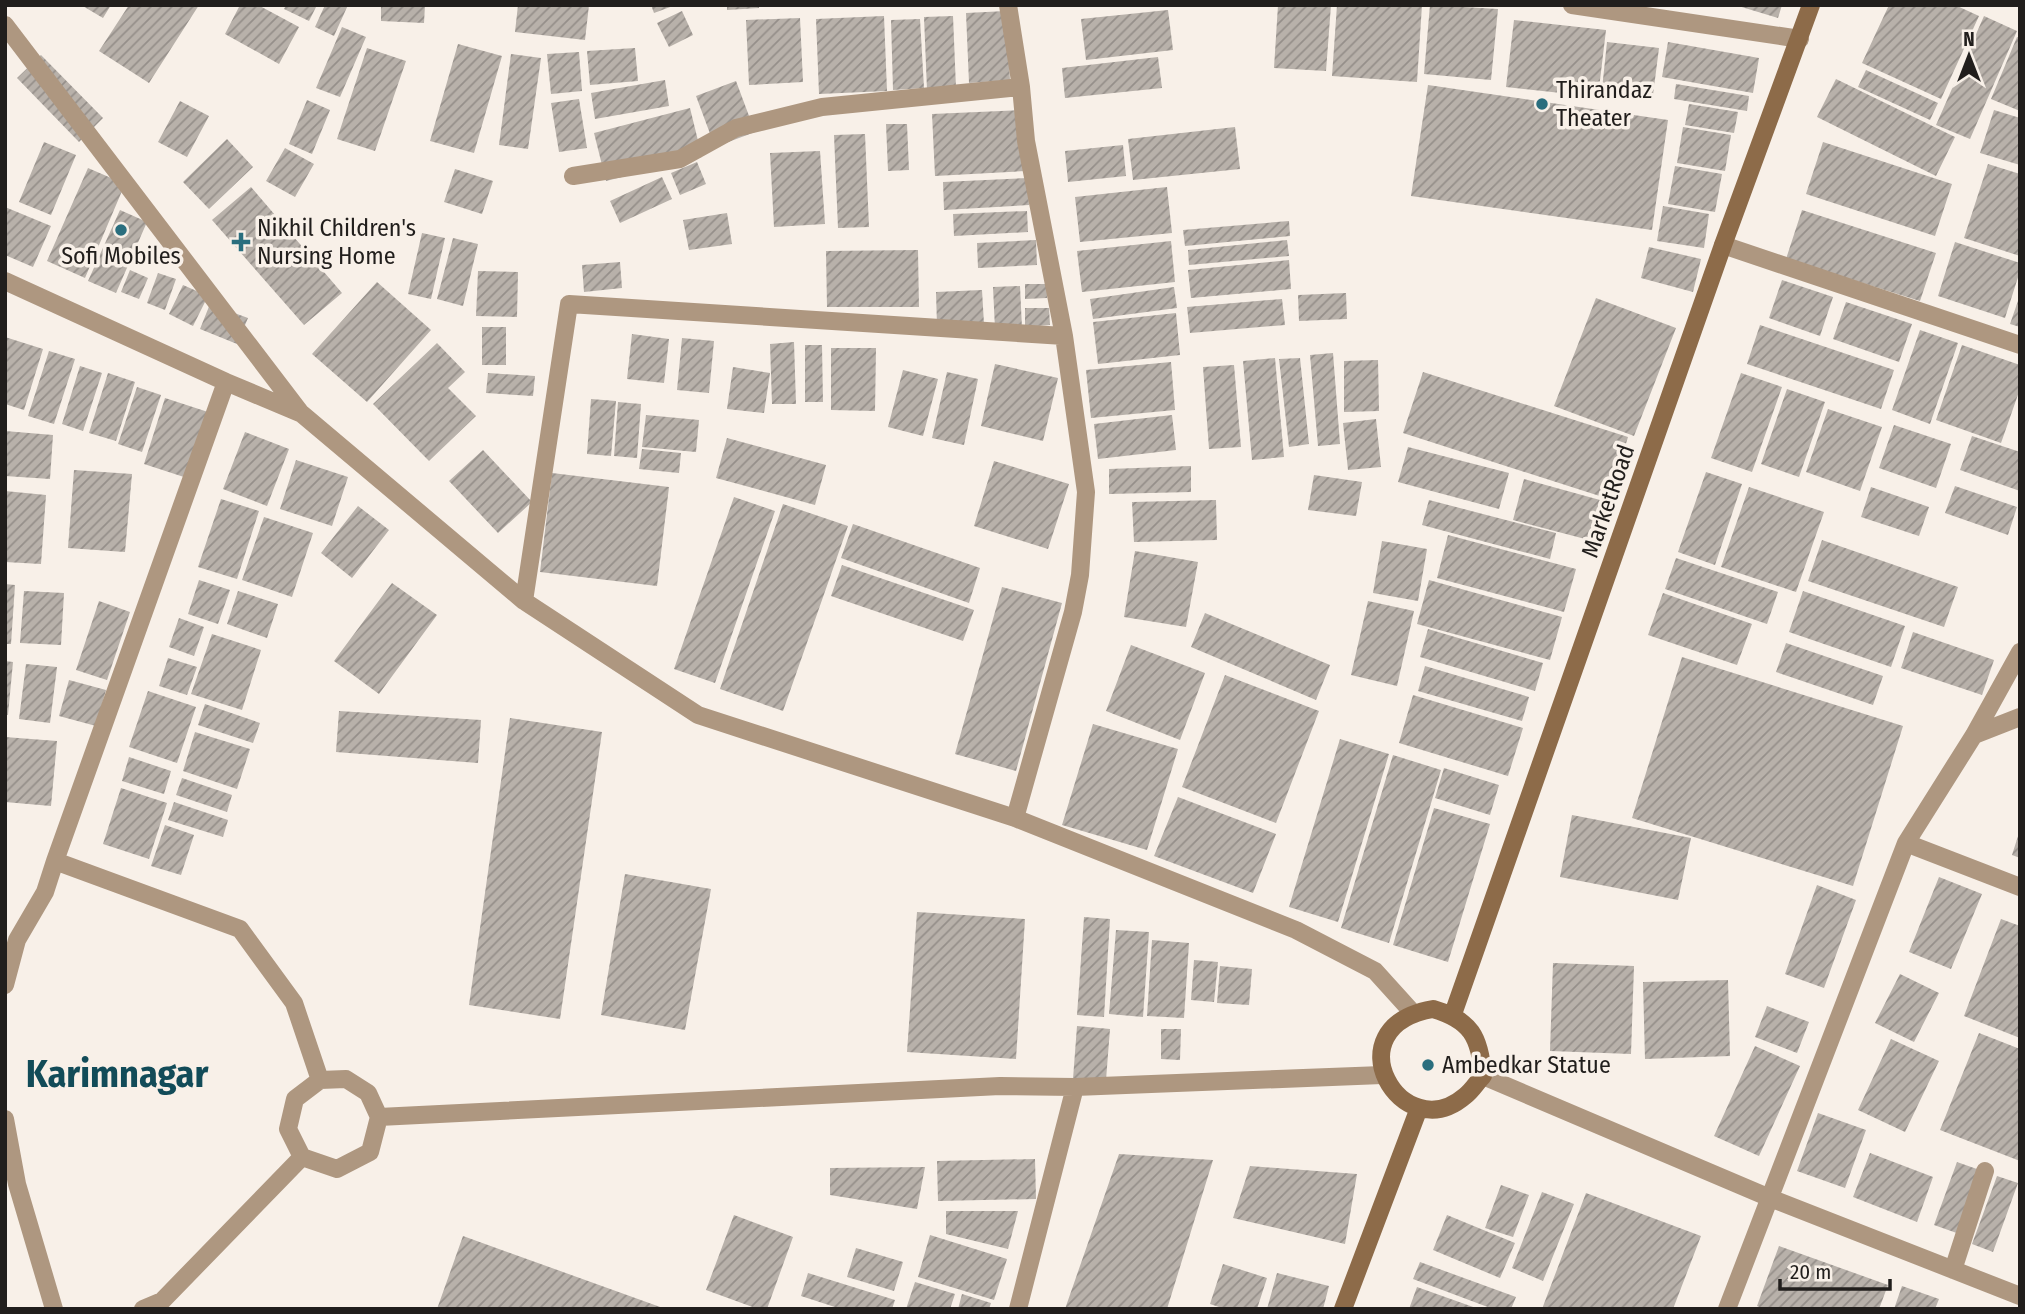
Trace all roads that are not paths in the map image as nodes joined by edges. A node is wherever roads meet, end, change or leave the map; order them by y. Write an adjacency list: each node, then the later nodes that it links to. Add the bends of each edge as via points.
1 (1008, 5): 6 (street)
2 (1572, 5): 5 (street)
3 (1811, 5): 5 (street, MarketRoad)
4 (5, 24): 13 (street)
5 (1800, 39): 8 (street, MarketRoad)
6 (1021, 87): 7 (street, via 822,107 736,128 680,159); 10 (street, via 1026,141)
7 (573, 176)
8 (1723, 245): 11 (street); 24 (street, MarketRoad)
9 (5, 281): 12 (street)
10 (1064, 336): 14 (street, via 569,304); 18 (street, via 1086,492 1080,575)
11 (2020, 345)
12 (226, 383): 13 (street); 20 (street)
13 (302, 414): 14 (street)
14 (524, 601): 18 (street, via 698,715)
15 (2020, 652): 17 (street)
16 (2020, 717): 17 (street)
17 (1974, 735): 19 (street)
18 (1015, 818): 23 (street, via 1296,930 1375,971)
19 (1906, 843): 21 (street); 34 (street)
20 (55, 861): 22 (street, via 45,892 17,940); 27 (street, via 240,929 294,1003)
21 (2020, 887)
22 (5, 985)
23 (1413, 1013): 24 (street, via 1433,1009); 25 (street, via 1392,1027 1381,1049)
24 (1452, 1014): 26 (street, via 1472,1030)
25 (1382, 1075): 28 (street); 29 (street, via 1396,1096)
26 (1483, 1076): 29 (street, via 1465,1097 1443,1108); 34 (street)
27 (320, 1080): 30 (street, via 346,1079 369,1093); 32 (street, via 295,1099 288,1129)
28 (1074, 1087): 30 (street, via 987,1087); 40 (street)
29 (1419, 1108): 41 (street)
30 (379, 1117): 32 (street, via 370,1152 337,1169)
31 (5, 1119): 38 (street, via 17,1184)
32 (303, 1157): 37 (street)
33 (1985, 1171): 35 (street)
34 (1770, 1198): 35 (street); 42 (street)
35 (1952, 1270): 36 (street)
36 (2020, 1296)
37 (167, 1305): 39 (street)
38 (54, 1309)
39 (143, 1309)
40 (1018, 1309)
41 (1343, 1309)
42 (1727, 1309)

